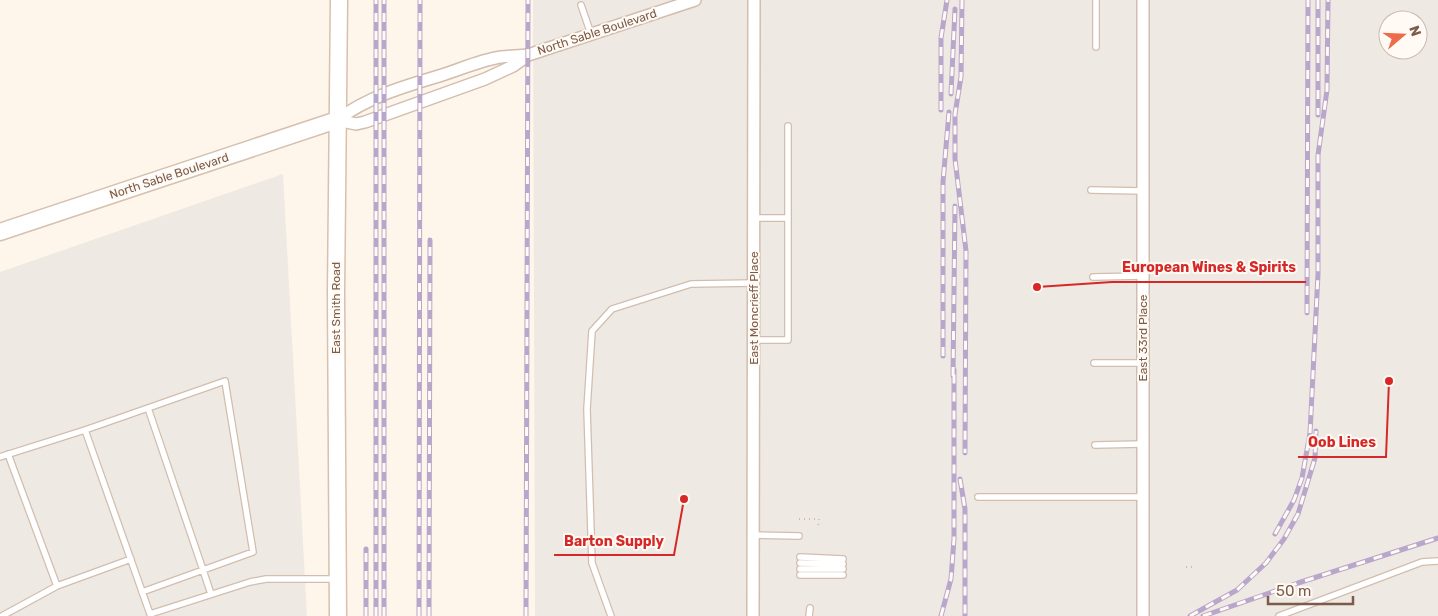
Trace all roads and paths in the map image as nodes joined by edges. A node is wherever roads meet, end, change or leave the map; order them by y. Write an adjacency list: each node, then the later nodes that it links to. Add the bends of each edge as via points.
1 (339, 0): 10 (street, East Smith Road)
2 (695, 0): 7 (street, North Sable Boulevard)
3 (754, 0): 14 (street, East Moncrieff Place)
4 (1096, 0): 8 (lane)
5 (1143, 0): 13 (street, East 33rd Place)
6 (581, 5): 7 (lane)
7 (591, 34): 9 (street, North Sable Boulevard)
8 (1096, 47)
9 (528, 55): 10 (street, North Sable Boulevard, via 488,60 419,82 365,102); 10 (street, North Sable Boulevard, via 485,79 365,122 356,124)
10 (337, 120): 16 (street, North Sable Boulevard); 41 (street, East Smith Road)
11 (788, 126): 15 (lane)
12 (1092, 190): 13 (lane)
13 (1143, 191): 17 (street, East 33rd Place)
14 (754, 218): 15 (lane); 19 (street, East Moncrieff Place)
15 (788, 218): 20 (lane, via 788,340)
16 (0, 232)
17 (1143, 276): 18 (lane); 22 (street, East 33rd Place)
18 (1093, 277)
19 (754, 283): 20 (street, East Moncrieff Place); 48 (lane, via 691,284 612,309 592,331 587,409 592,563)
20 (754, 340): 33 (street, East Moncrieff Place)
21 (1094, 363): 22 (lane)
22 (1143, 363): 25 (street, East 33rd Place)
23 (148, 408): 24 (lane); 40 (lane); 40 (lane, via 225,381 253,552)
24 (85, 430): 27 (lane); 35 (lane)
25 (1143, 444): 26 (lane); 30 (street, East 33rd Place)
26 (1095, 445)
27 (8, 454): 28 (lane); 42 (lane)
28 (0, 457)
29 (978, 497): 30 (lane)
30 (1143, 497): 51 (street, East 33rd Place)
31 (799, 519): 32 (path, via 819,519)
32 (820, 527)
33 (753, 535): 34 (lane); 49 (street, East Moncrieff Place)
34 (799, 536)
35 (131, 559): 42 (lane); 43 (lane)
36 (1438, 561): 52 (lane, via 1422,562)
37 (800, 566): 37 (lane, via 843,567)
38 (1186, 567): 39 (path)
39 (1195, 567)
40 (203, 570): 43 (lane); 44 (lane)
41 (338, 579): 44 (lane, via 266,579); 47 (street, East Smith Road)
42 (57, 586): 46 (lane)
43 (142, 592): 44 (lane, via 150,614)
44 (211, 594)
45 (810, 608): 50 (lane)
46 (2, 616)
47 (338, 616)
48 (611, 616)
49 (753, 616)
50 (809, 616)
51 (1143, 616)
52 (1279, 616)

